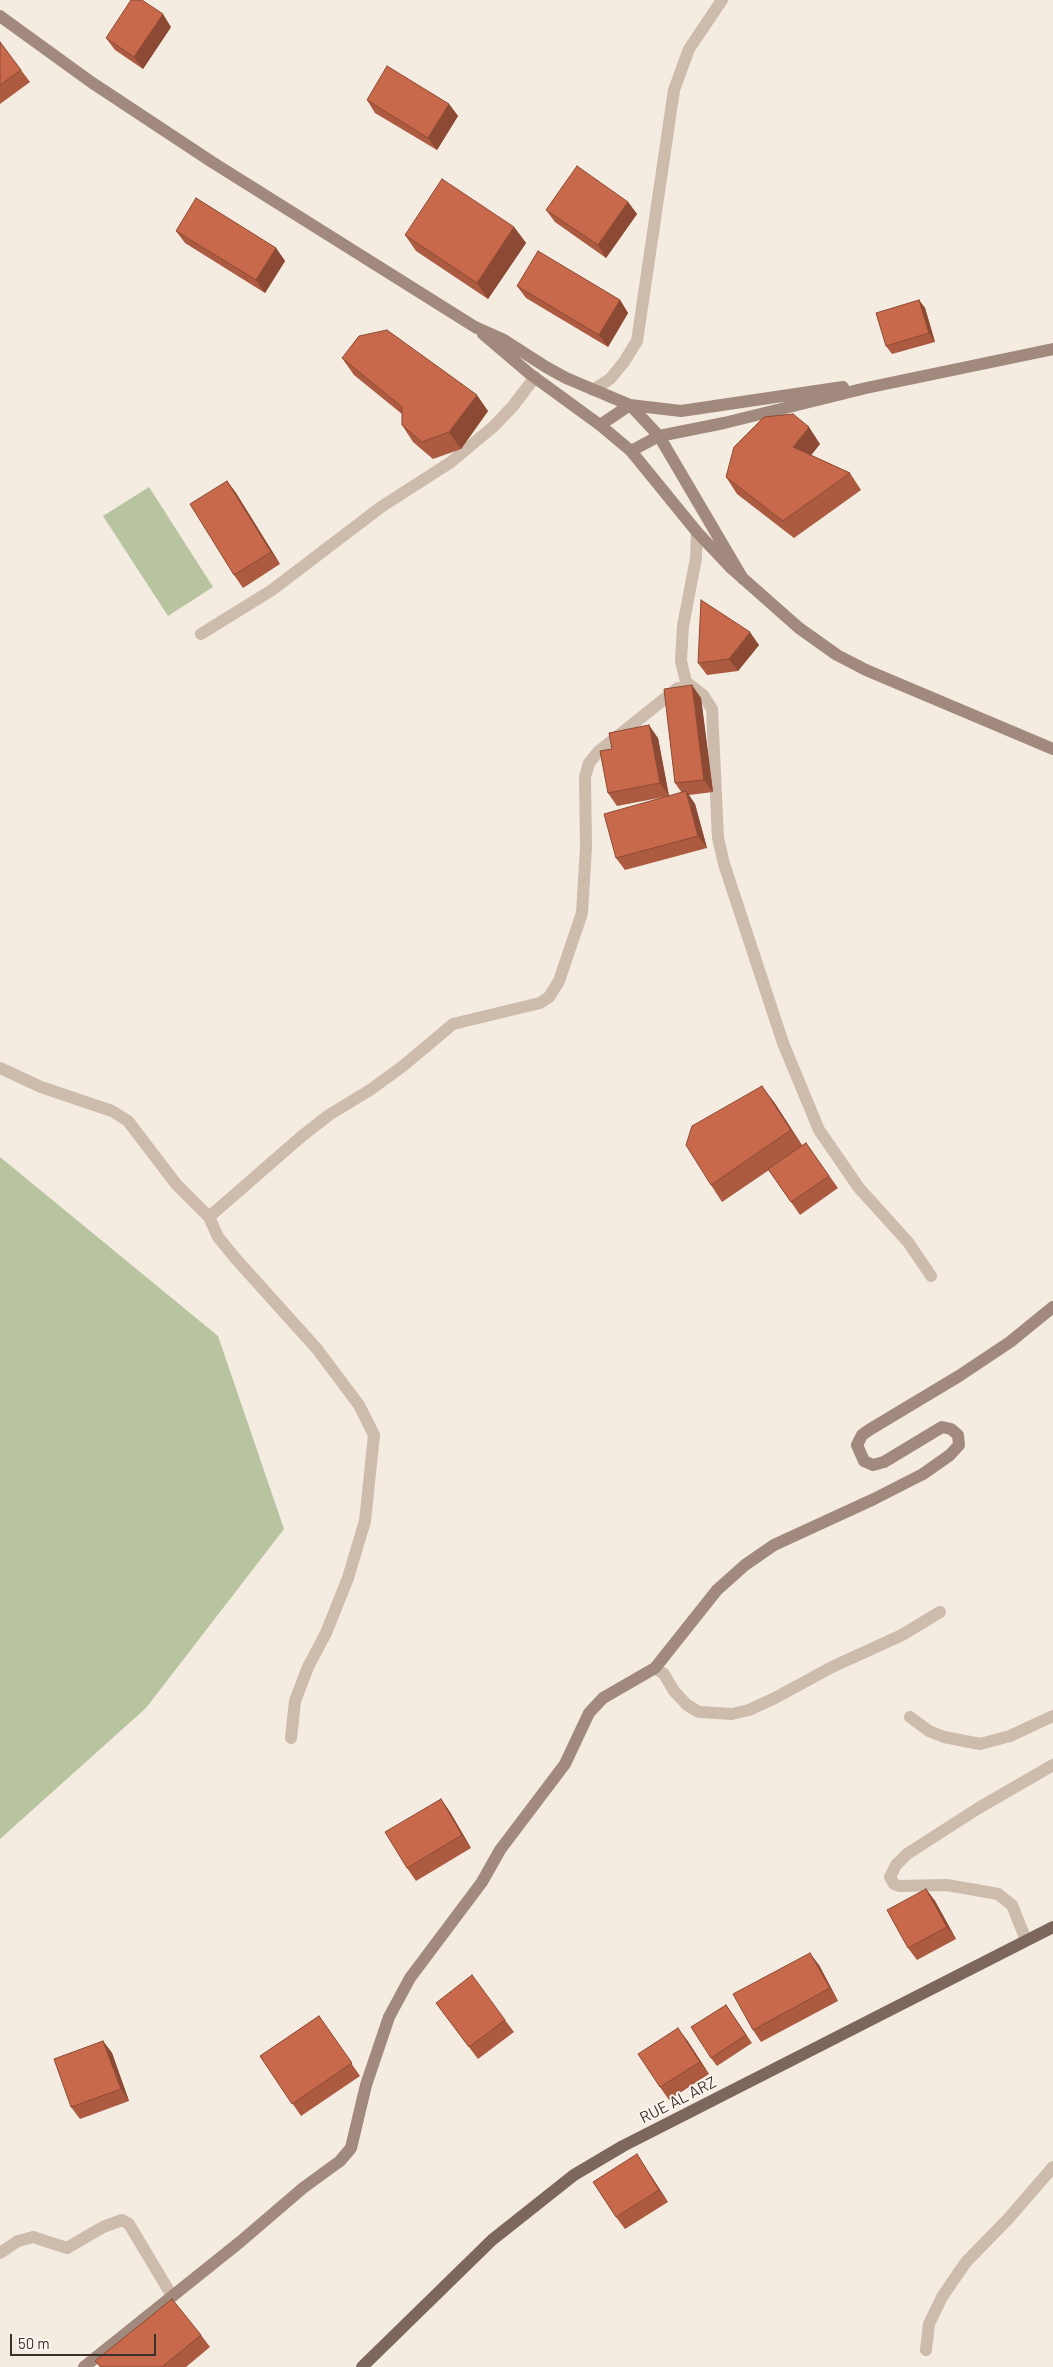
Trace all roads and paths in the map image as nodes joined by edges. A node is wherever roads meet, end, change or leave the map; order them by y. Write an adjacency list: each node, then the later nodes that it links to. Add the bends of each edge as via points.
1 (722, 0): 7 (street, via 689,49 674,90 637,341 610,379)
2 (0, 16): 3 (main road, via 91,82 212,162)
3 (475, 327): 5 (main road); 7 (main road)
4 (1053, 349): 6 (main road)
5 (535, 377): 9 (main road); 14 (street, via 493,427 450,462 381,507 272,590)
6 (866, 388): 8 (main road, via 822,389 681,411); 10 (main road)
7 (593, 390): 8 (main road)
8 (630, 405): 9 (main road); 10 (main road)
9 (600, 425): 11 (main road)
10 (659, 436): 11 (main road); 13 (main road)
11 (631, 450): 12 (main road)
12 (697, 532): 13 (main road); 15 (street, via 696,558 681,648)
13 (743, 580): 16 (main road, via 799,628 837,655 922,695)
14 (201, 634)
15 (686, 682): 18 (street, via 598,752 589,763 585,777 586,847 582,913 559,981 549,997 540,1003 453,1024 370,1090 329,1114); 19 (street, via 704,695 712,709 720,847 772,1011 810,1110 836,1157 908,1242)
16 (1053, 749)
17 (0, 1068): 18 (street, via 128,1121 176,1184)
18 (209, 1217): 25 (street, via 218,1237 323,1357 359,1405 374,1435 365,1521 348,1578 295,1702)
19 (930, 1276)
20 (1053, 1307): 22 (main road, via 988,1356 869,1430 857,1445 864,1461 873,1465 884,1462 942,1427 958,1435 958,1445 950,1455 923,1474 774,1545 745,1565 717,1590)
21 (940, 1612): 22 (street, via 902,1635 775,1698 732,1714 699,1712 687,1705 664,1674)
22 (655, 1668): 31 (main road, via 603,1698 589,1713 565,1764 410,1978 389,2017 366,2085 351,2148 340,2161)
23 (1053, 1716): 24 (street, via 1010,1736 980,1744 944,1737)
24 (910, 1717)
25 (291, 1738)
26 (1053, 1765): 28 (street, via 907,1854 890,1877 899,1886 947,1885 998,1894 1012,1905)
27 (1053, 1927): 28 (main road, RUE AL ARZ)
28 (1026, 1940): 34 (main road, RUE AL ARZ, via 574,2174 492,2240)
29 (1053, 2166): 32 (street, via 961,2269 942,2297 930,2324)
30 (0, 2253): 31 (street, via 18,2241 33,2237 67,2248 122,2220 129,2224)
31 (172, 2296): 33 (main road)
32 (926, 2350)
33 (84, 2367)
34 (362, 2367)

